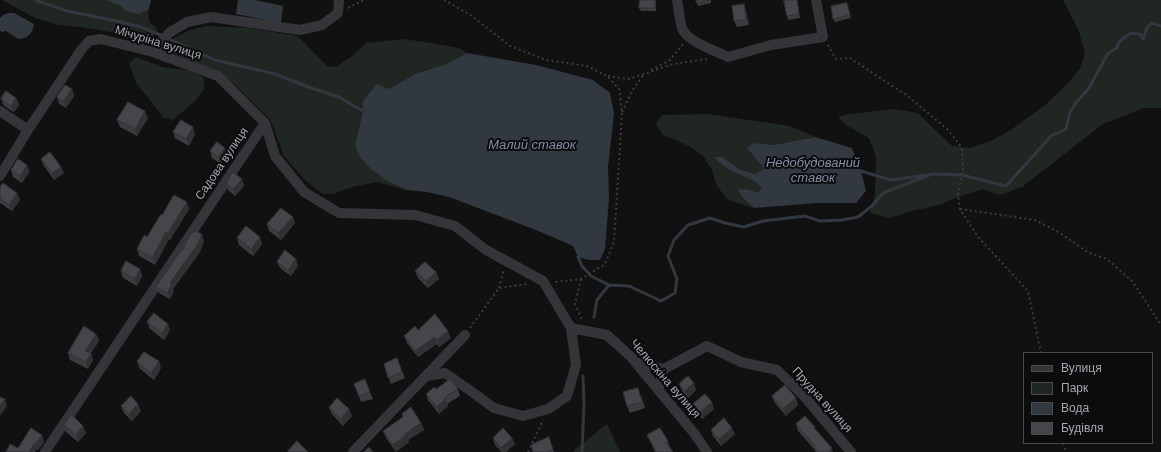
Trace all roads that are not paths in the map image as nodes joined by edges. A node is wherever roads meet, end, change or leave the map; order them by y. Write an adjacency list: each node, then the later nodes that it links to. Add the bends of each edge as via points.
1 (339, 0): 4 (street, via 338,13 322,25 300,30 211,17 187,22 169,33)
2 (677, 0): 3 (street, via 685,34 703,46 728,57 771,45 823,37)
3 (816, 0)
4 (153, 52): 6 (street, Мічуріна вулиця, via 218,76); 7 (street, Мічуріна вулиця, via 101,38 89,41)
5 (0, 112): 7 (street)
6 (265, 123): 9 (street, Садова вулиця, via 275,156 304,192 339,213 415,215 455,226 486,250 543,281); 15 (street, Садова вулиця)
7 (28, 130): 8 (street, Мічуріна вулиця)
8 (0, 176)
9 (571, 328): 11 (street, Челюскіна вулиця, via 607,335); 13 (street, via 576,364 566,396 548,409 522,416 494,408 445,373)
10 (465, 335): 13 (street)
11 (637, 363): 12 (street); 14 (street, Челюскіна вулиця)
12 (664, 368): 14 (street); 18 (street, Прудна вулиця, via 707,346 741,362 777,370 804,396)
13 (427, 376): 16 (street)
14 (658, 390): 17 (street, Челюскіна вулиця)
15 (46, 452)
16 (353, 452)
17 (707, 452)
18 (851, 452)

